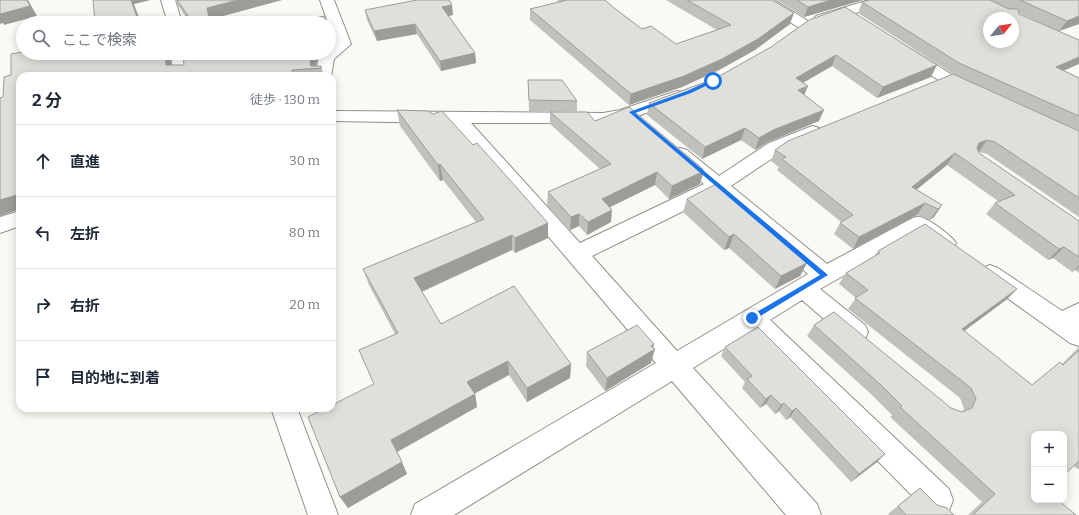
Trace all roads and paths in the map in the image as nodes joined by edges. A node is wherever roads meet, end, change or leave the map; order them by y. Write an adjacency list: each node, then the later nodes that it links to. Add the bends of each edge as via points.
1 (168, 0): 6 (street)
2 (326, 0): 7 (street)
3 (764, 0): 5 (street, via 797,29)
4 (883, 0): 5 (street)
5 (844, 12): 8 (street)
6 (173, 16)
7 (332, 16)
8 (863, 24)
9 (336, 26): 11 (street, via 343,44)
10 (895, 45): 16 (street)
11 (336, 49)
12 (180, 60): 14 (street)
13 (326, 60): 15 (street)
14 (181, 72)
15 (324, 72)
16 (946, 78): 17 (street); 19 (street)
17 (924, 87)
18 (689, 92): 20 (street)
19 (988, 97)
20 (631, 112): 22 (street, via 603,118); 24 (street)
21 (336, 116): 22 (street)
22 (457, 118): 29 (street)
23 (827, 126): 26 (street, via 776,147)
24 (648, 127)
25 (666, 142): 26 (street)
26 (717, 186): 29 (street); 30 (street)
27 (16, 219): 28 (street)
28 (0, 225)
29 (576, 254): 34 (street)
30 (814, 282): 31 (street); 32 (street, via 918,224); 33 (street)
31 (752, 318): 34 (street); 36 (street)
32 (1073, 325)
33 (870, 343)
34 (674, 365): 38 (street); 39 (street)
35 (285, 412): 37 (street)
36 (938, 500)
37 (323, 515)
38 (426, 515)
39 (806, 515)

